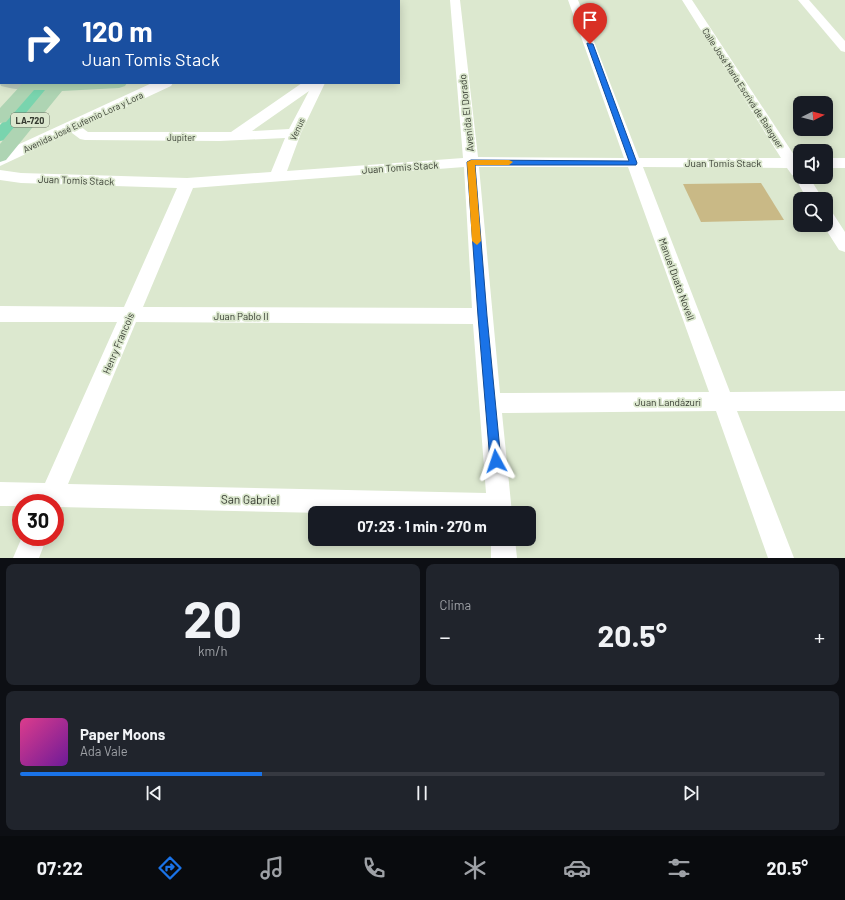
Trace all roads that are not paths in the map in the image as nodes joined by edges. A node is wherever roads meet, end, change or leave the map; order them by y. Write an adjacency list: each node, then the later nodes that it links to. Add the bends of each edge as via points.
1 (455, 0): 21 (street, Avenida El Dorado)
2 (573, 0): 23 (street, Manuel Duato Novell)
3 (687, 0): 22 (street, Calle José María Escrivá de Balaguer)
4 (803, 0): 5 (street)
5 (845, 48)
6 (31, 84): 12 (main road); 13 (main road, LA-720)
7 (88, 84): 12 (main road)
8 (128, 84): 16 (street, Avenida José Eufemio Lora y Lora)
9 (163, 84): 14 (street, Avenida José Eufemio Lora y Lora)
10 (310, 84): 17 (street)
11 (318, 84): 15 (street, Venus)
12 (58, 85): 16 (main road, LA-720)
13 (0, 118)
14 (71, 127): 17 (street, Jupiter, via 85,136); 20 (street, Avenida José Eufemio Lora y Lora)
15 (294, 133): 17 (street, Jupiter); 28 (street, Venus)
16 (17, 136): 18 (street, Avenida José Eufemio Lora y Lora); 19 (main road, LA-720)
17 (235, 136)
18 (0, 144)
19 (0, 156)
20 (0, 160)
21 (471, 162): 23 (street, Juan Tomis Stack); 28 (street, Juan Tomis Stack); 34 (street, Avenida El Dorado)
22 (793, 162)
23 (634, 163): 26 (street, Juan Tomis Stack); 36 (street, Manuel Duato Novell)
24 (833, 163): 25 (street)
25 (845, 164)
26 (793, 170)
27 (0, 175): 29 (street, Juan Tomis Stack, via 21,178)
28 (277, 176): 29 (street, Juan Tomis Stack)
29 (187, 183): 33 (street, Henry Francois)
30 (833, 227): 31 (street)
31 (845, 246)
32 (0, 314): 33 (street, Juan Pablo II)
33 (130, 315): 34 (street, Juan Pablo II); 39 (street, Henry Francois)
34 (482, 316): 37 (street, Avenida El Dorado)
35 (845, 401): 36 (street, Juan Landázuri)
36 (723, 402): 37 (street, Juan Landázuri); 48 (street, Manuel Duato Novell)
37 (490, 403): 43 (street, Avenida El Dorado)
38 (0, 494): 40 (street, San Gabriel)
39 (52, 494)
40 (12, 495)
41 (64, 499): 42 (street, San Gabriel)
42 (365, 506)
43 (500, 506)
44 (31, 546): 46 (street)
45 (503, 546): 47 (street)
46 (26, 558)
47 (504, 558)
48 (781, 558)

